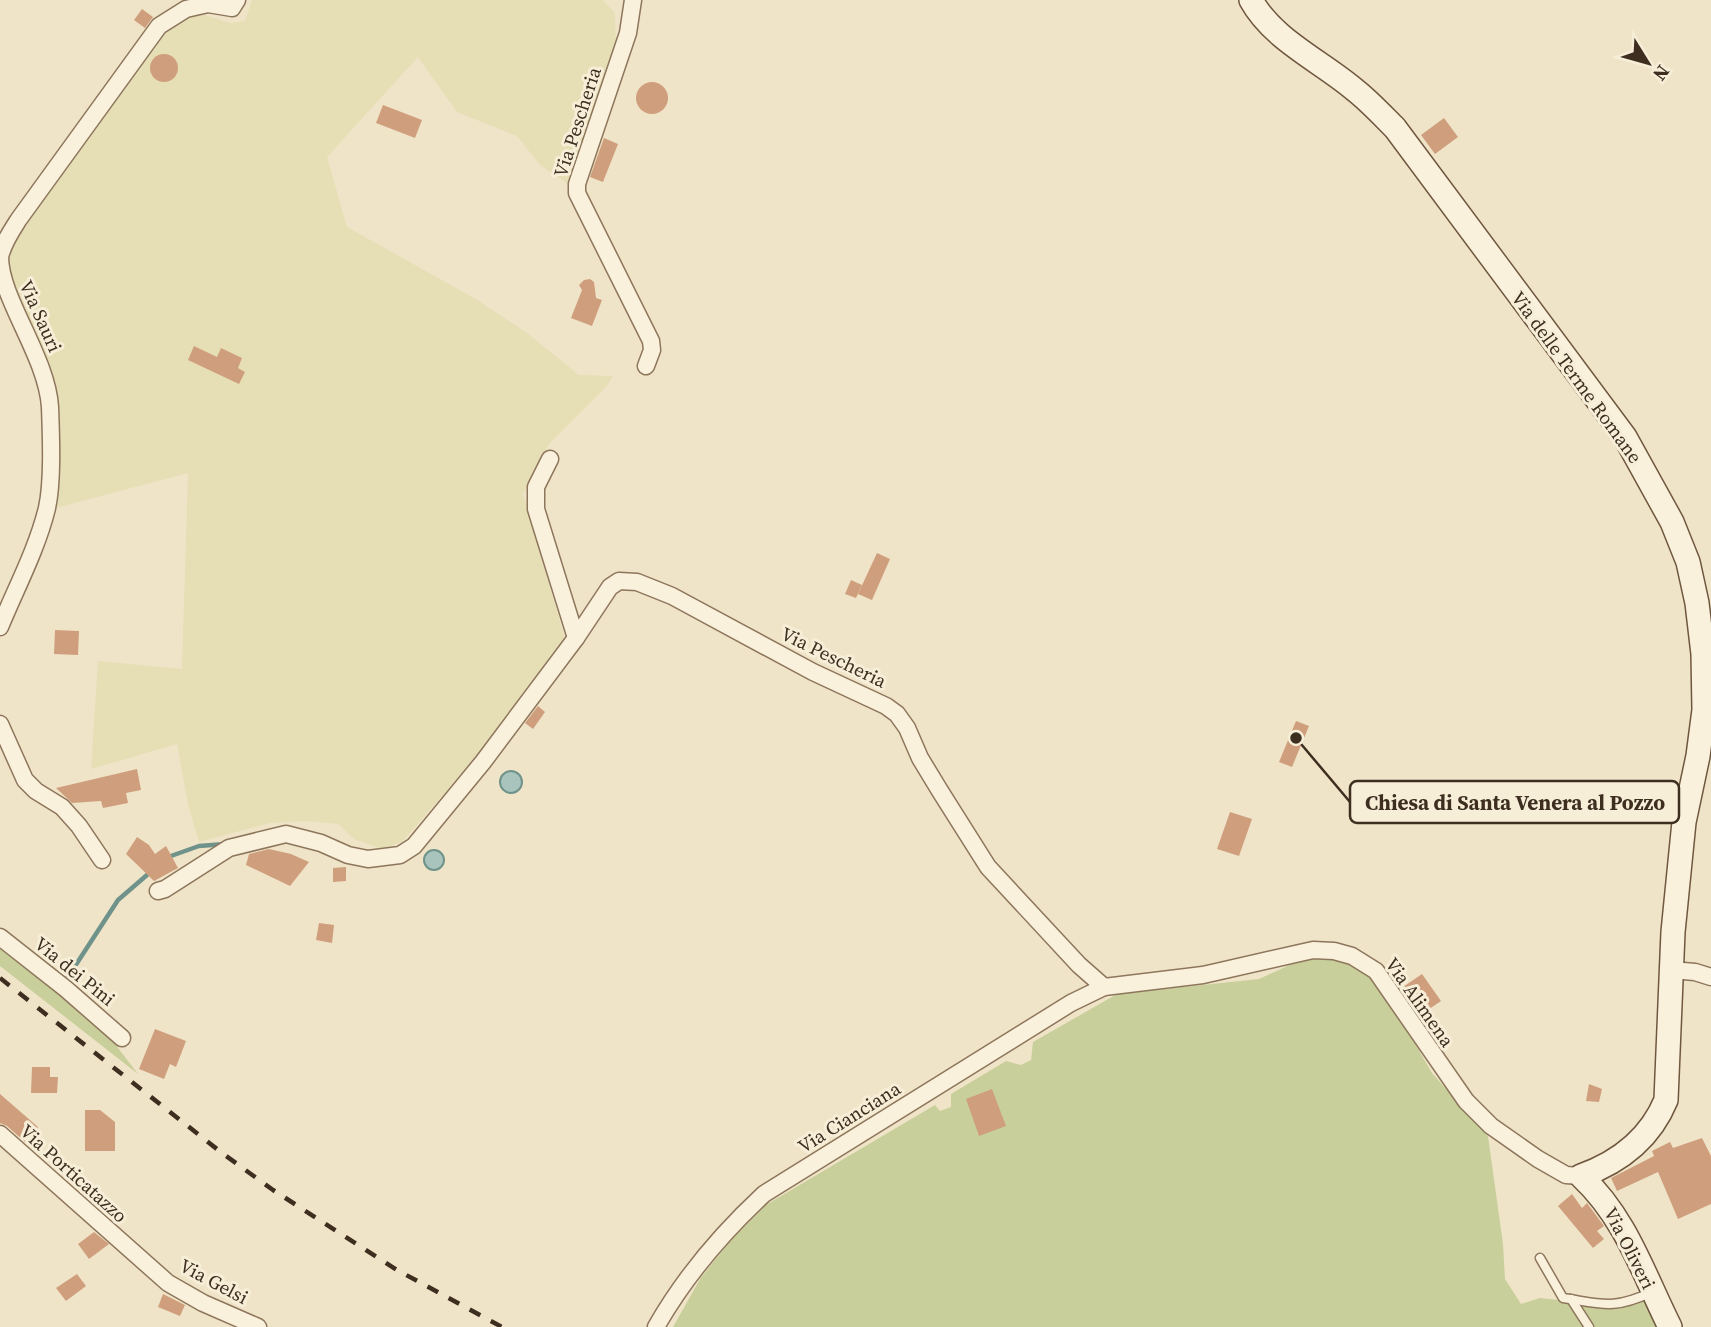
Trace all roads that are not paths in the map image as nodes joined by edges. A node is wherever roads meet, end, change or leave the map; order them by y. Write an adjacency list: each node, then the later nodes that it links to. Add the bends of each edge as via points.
1 (237, 0): 6 (street, Via Sauri, via 232,8 208,4 186,9 159,26 4,245 0,272 7,295 48,387 50,488 41,526)
2 (633, 0): 4 (street, Via Pescheria, via 628,33 577,193 651,341)
3 (1251, 0): 12 (street, Via delle Terme Romane, via 1282,36 1355,89 1395,128 1625,438 1672,522 1697,603 1703,710 1684,822)
4 (646, 366)
5 (550, 459): 7 (street, via 536,487 536,509)
6 (0, 627)
7 (576, 638): 10 (street, Via Pescheria, via 483,762 414,846 400,855 368,859 286,834 229,848); 14 (street, Via Pescheria, via 610,587 619,581 637,582 886,706 907,728 920,758 988,867)
8 (0, 723): 9 (street, via 25,780 62,807)
9 (102, 860)
10 (158, 891)
11 (0, 937): 15 (street, Via dei Pini)
12 (1671, 971): 13 (street); 17 (street, Via delle Terme Romane, via 1666,1100 1645,1136 1620,1158)
13 (1711, 977)
14 (1104, 987): 17 (street, Via Alimena, via 1203,975 1313,950 1352,956 1376,971 1466,1101 1491,1126 1566,1175); 23 (street, Via Cianciana, via 764,1194 702,1259)
15 (122, 1038)
16 (0, 1134): 18 (street, Via Porticatazzo)
17 (1581, 1176): 20 (street, Via Oliveri, via 1601,1194 1628,1236)
18 (121, 1242): 22 (street, Via Gelsi, via 168,1283)
19 (1541, 1258): 21 (lane, via 1558,1292)
20 (1652, 1292): 21 (lane, via 1612,1306); 25 (street, Via Oliveri)
21 (1571, 1299): 24 (lane)
22 (258, 1327)
23 (656, 1327)
24 (1589, 1327)
25 (1670, 1327)

